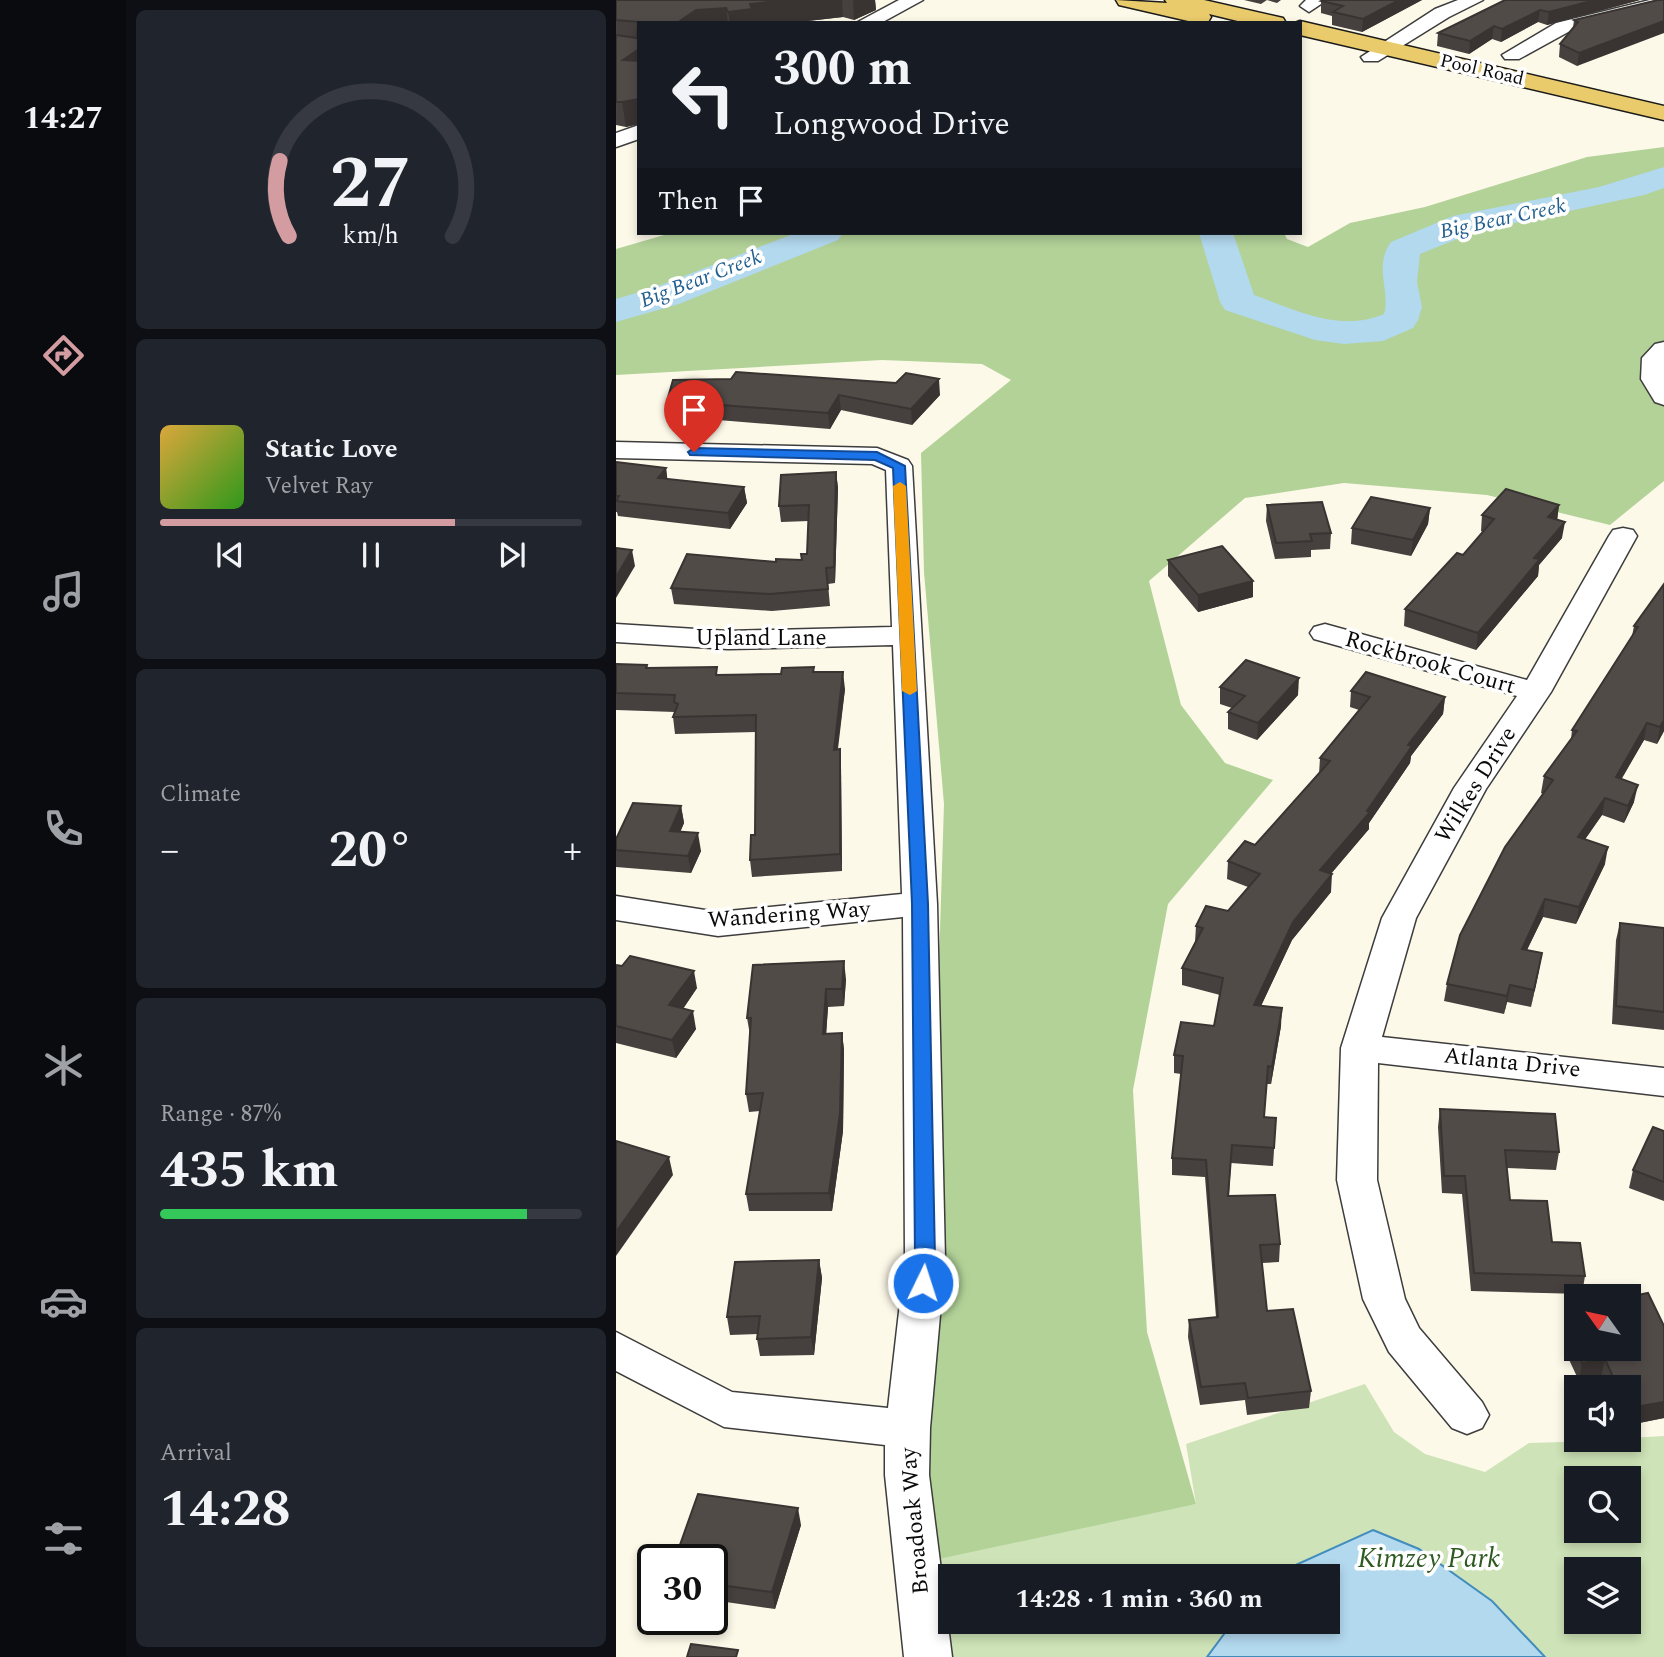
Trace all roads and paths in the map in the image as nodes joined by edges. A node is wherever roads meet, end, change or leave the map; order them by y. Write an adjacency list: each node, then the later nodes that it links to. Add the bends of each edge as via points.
1 (914, 0): 6 (street)
2 (1127, 0): 4 (main road)
3 (1474, 0): 11 (street, via 1442,13)
4 (1172, 2): 7 (main road); 8 (main road)
5 (1664, 2): 12 (street, via 1563,27)
6 (869, 21)
7 (1219, 21)
8 (1265, 21)
9 (1302, 29): 11 (main road, Pool Road)
10 (1302, 41): 11 (main road, Pool Road)
11 (1378, 53): 13 (main road, Pool Road); 14 (main road, Pool Road)
12 (1512, 55)
13 (1664, 113)
14 (1664, 125)
15 (637, 132): 16 (street)
16 (616, 141)
17 (1664, 349): 18 (street, via 1654,358 1654,379)
18 (1664, 397)
19 (616, 450): 23 (street, Broadoak Way, via 877,456 895,463 899,466)
20 (1623, 536): 24 (street, Wilkes Drive)
21 (616, 633): 23 (street, Upland Lane, via 728,640)
22 (1325, 633): 24 (street, Rockbrook Court)
23 (907, 636): 25 (street, Broadoak Way)
24 (1536, 692): 27 (street, Wilkes Drive, via 1470,788 1399,918)
25 (920, 904): 26 (street, Wandering Way, via 718,924); 31 (street, Broadoak Way, via 925,1259)
26 (616, 908)
27 (1360, 1048): 28 (street, Atlanta Drive); 30 (street, Wilkes Drive, via 1357,1180 1384,1299 1404,1340)
28 (1664, 1082)
29 (616, 1350): 31 (street, via 724,1409)
30 (1467, 1415)
31 (908, 1428): 32 (street, Broadoak Way, via 907,1475)
32 (928, 1657)

